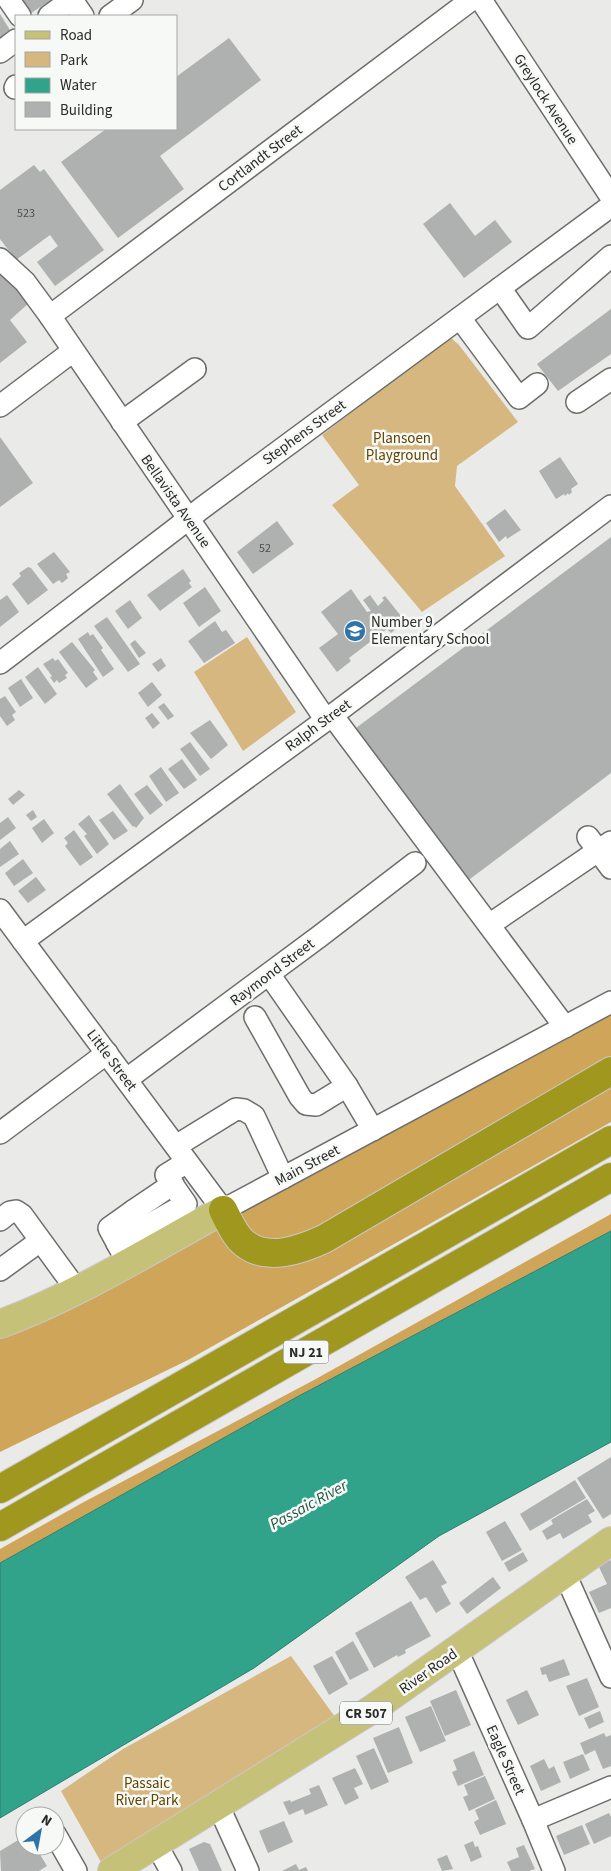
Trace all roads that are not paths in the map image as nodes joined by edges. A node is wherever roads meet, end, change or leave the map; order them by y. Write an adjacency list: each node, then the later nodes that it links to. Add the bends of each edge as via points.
1 (9, 0): 6 (street)
2 (71, 0): 7 (street); 8 (street)
3 (132, 0): 9 (street)
4 (471, 0): 17 (street, Cortlandt Street)
5 (482, 0): 12 (street, Greylock Avenue)
6 (19, 15)
7 (50, 15)
8 (82, 15)
9 (111, 15)
10 (15, 41): 11 (street)
11 (0, 52)
12 (611, 197)
13 (611, 206): 16 (street, Stephens Street)
14 (611, 256): 16 (street, via 528,328)
15 (0, 259): 17 (street, Bellavista Avenue, via 25,282)
16 (500, 288): 18 (street, Stephens Street)
17 (50, 316): 19 (street, Bellavista Avenue)
18 (460, 318): 22 (street, via 519,398); 27 (street, Stephens Street)
19 (73, 351): 24 (street); 25 (street, Bellavista Avenue)
20 (195, 369): 25 (street)
21 (611, 379): 23 (street)
22 (536, 384)
23 (577, 402)
24 (0, 406)
25 (122, 422): 27 (street, Bellavista Avenue)
26 (611, 506): 29 (street, Ralph Street)
27 (189, 519): 28 (street, Stephens Street); 29 (street, Bellavista Avenue)
28 (0, 663)
29 (329, 718): 34 (street, Bellavista Avenue); 35 (street, Ralph Street)
30 (599, 843): 32 (street); 34 (street)
31 (415, 863): 36 (street, Raymond Street)
32 (611, 868)
33 (2, 916): 35 (street, Little Street)
34 (489, 925): 39 (street, Bellavista Avenue)
35 (23, 941): 40 (street, Little Street)
36 (273, 980): 42 (street, Raymond Street); 43 (street)
37 (611, 1002): 39 (street, Main Street)
38 (256, 1017): 43 (street, via 306,1104 316,1105)
39 (565, 1027): 44 (street, Main Street)
40 (107, 1053): 42 (street, Little Street); 45 (street)
41 (611, 1071): 52 (highway, via 309,1246 275,1253 258,1250 244,1243 234,1232)
42 (127, 1079): 47 (street, Little Street)
43 (347, 1086): 44 (street)
44 (373, 1130): 49 (street, Main Street)
45 (0, 1133)
46 (611, 1140): 60 (highway, NJ 21)
47 (182, 1154): 49 (street, via 236,1109 244,1110 254,1116); 50 (street, Little Street); 51 (street, via 166,1176)
48 (611, 1177): 63 (highway, NJ 21)
49 (283, 1178): 52 (street, Main Street)
50 (204, 1184): 51 (street); 52 (street, Little Street)
51 (185, 1202): 52 (main road, Main Street); 54 (main road, Main Street); 54 (street)
52 (223, 1210)
53 (0, 1220): 55 (street, via 16,1211)
54 (145, 1229): 56 (main road, Main Street); 56 (street, via 109,1228)
55 (40, 1241): 57 (street); 58 (street)
56 (122, 1253): 58 (main road, Main Street)
57 (0, 1270)
58 (76, 1289): 59 (main road, Main Street)
59 (0, 1324)
60 (282, 1328): 61 (highway); 62 (highway, NJ 21)
61 (0, 1472)
62 (0, 1489)
63 (0, 1527)
64 (611, 1541): 65 (main road, River Road / CR 507)
65 (565, 1574): 66 (main road, River Road / CR 507); 67 (street)
66 (457, 1650): 69 (main road, River Road / CR 507, via 371,1710); 70 (street, Eagle Street)
67 (611, 1677)
68 (611, 1787): 70 (street)
69 (218, 1805): 71 (main road, River Road / CR 507); 76 (street)
70 (533, 1820): 77 (street, Eagle Street)
71 (156, 1844): 74 (main road, River Road / CR 507); 75 (street)
72 (65, 1852): 73 (street)
73 (76, 1871)
74 (112, 1871)
75 (171, 1871)
76 (248, 1871)
77 (554, 1871)

